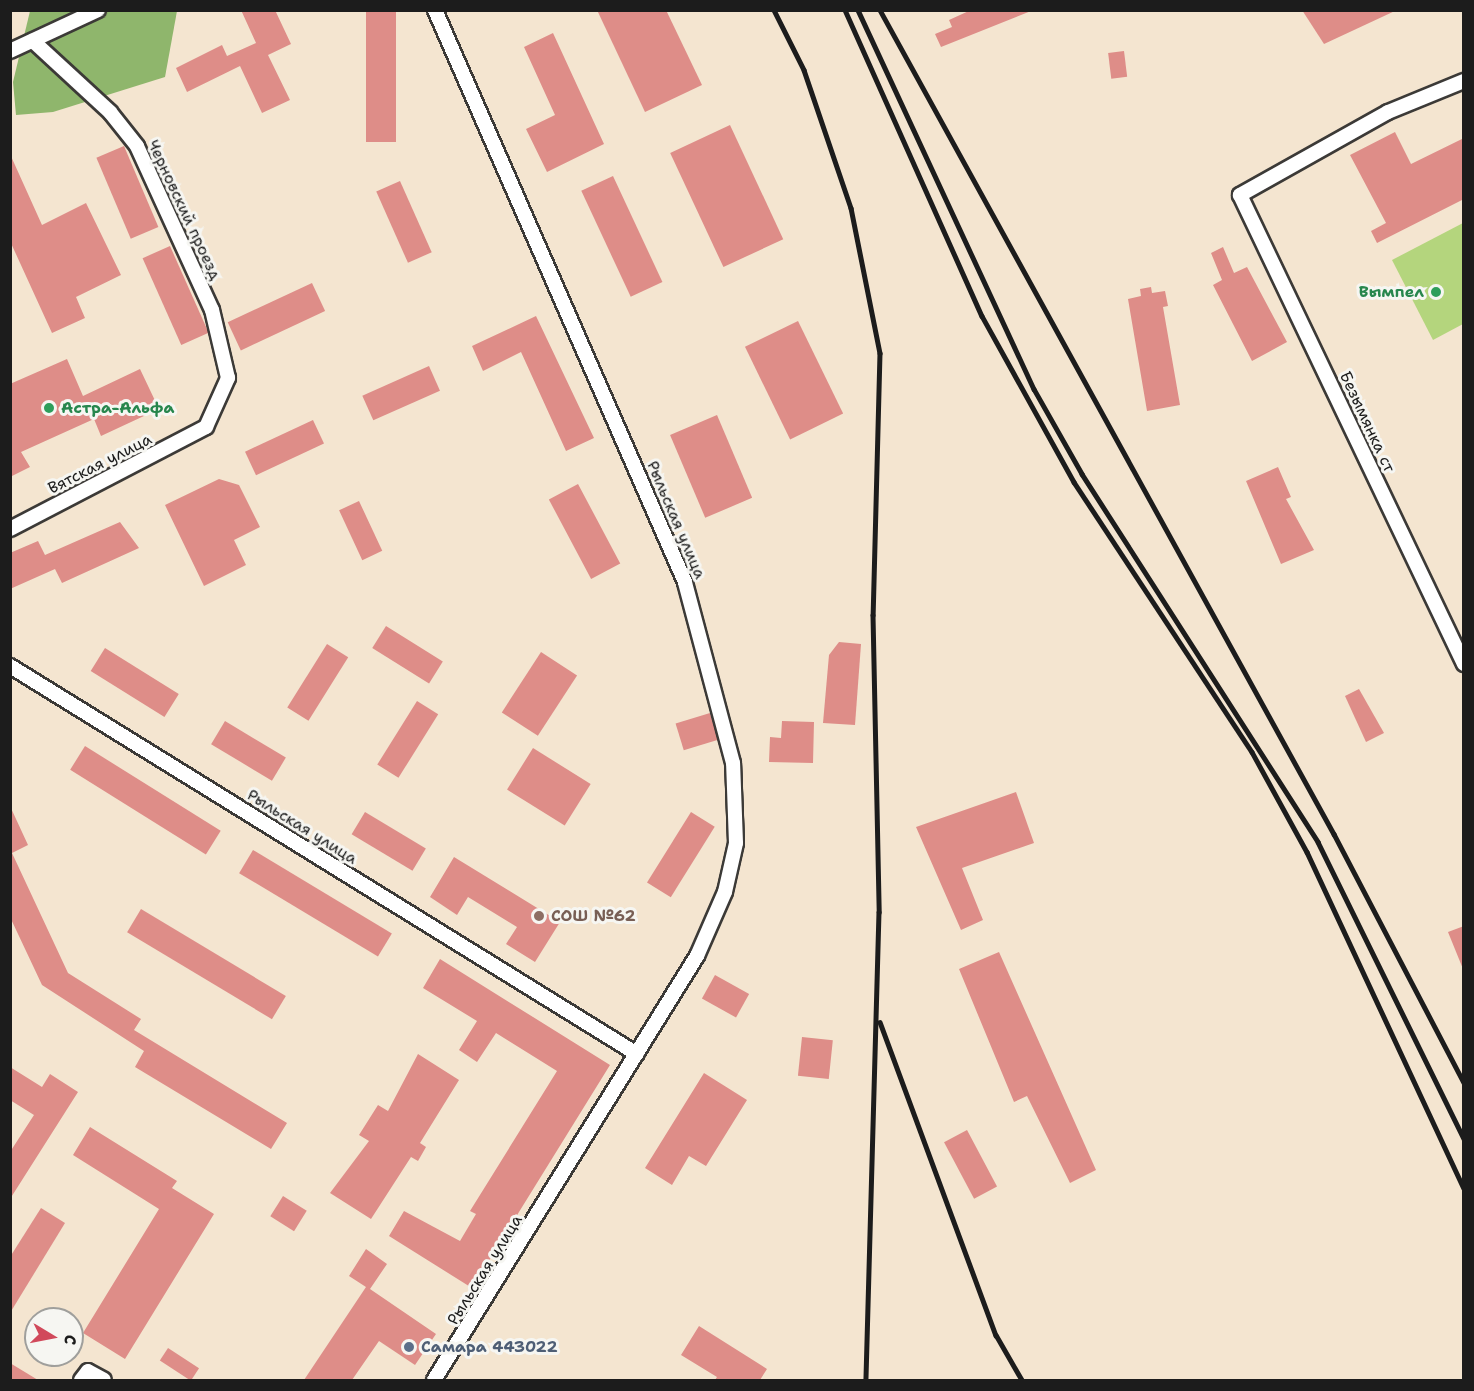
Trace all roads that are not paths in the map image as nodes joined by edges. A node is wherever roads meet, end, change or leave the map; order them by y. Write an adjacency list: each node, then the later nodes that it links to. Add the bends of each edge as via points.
1 (98, 10): 3 (street)
2 (435, 10): 10 (street, Рыльская улица, via 685,582 733,763 736,843 725,892 697,956)
3 (33, 41): 4 (street); 6 (street, Черновский проезд, via 110,112 137,146 212,310 228,378)
4 (10, 51)
5 (1464, 81): 8 (street, Безымянка ст, via 1388,112 1240,195)
6 (206, 428): 7 (street, Вятская улица)
7 (10, 529)
8 (1464, 664)
9 (10, 666): 10 (street, Рыльская улица)
10 (638, 1054): 13 (street, Рыльская улица)
11 (81, 1380): 12 (street, via 88,1371)
12 (104, 1380)
13 (434, 1380)

